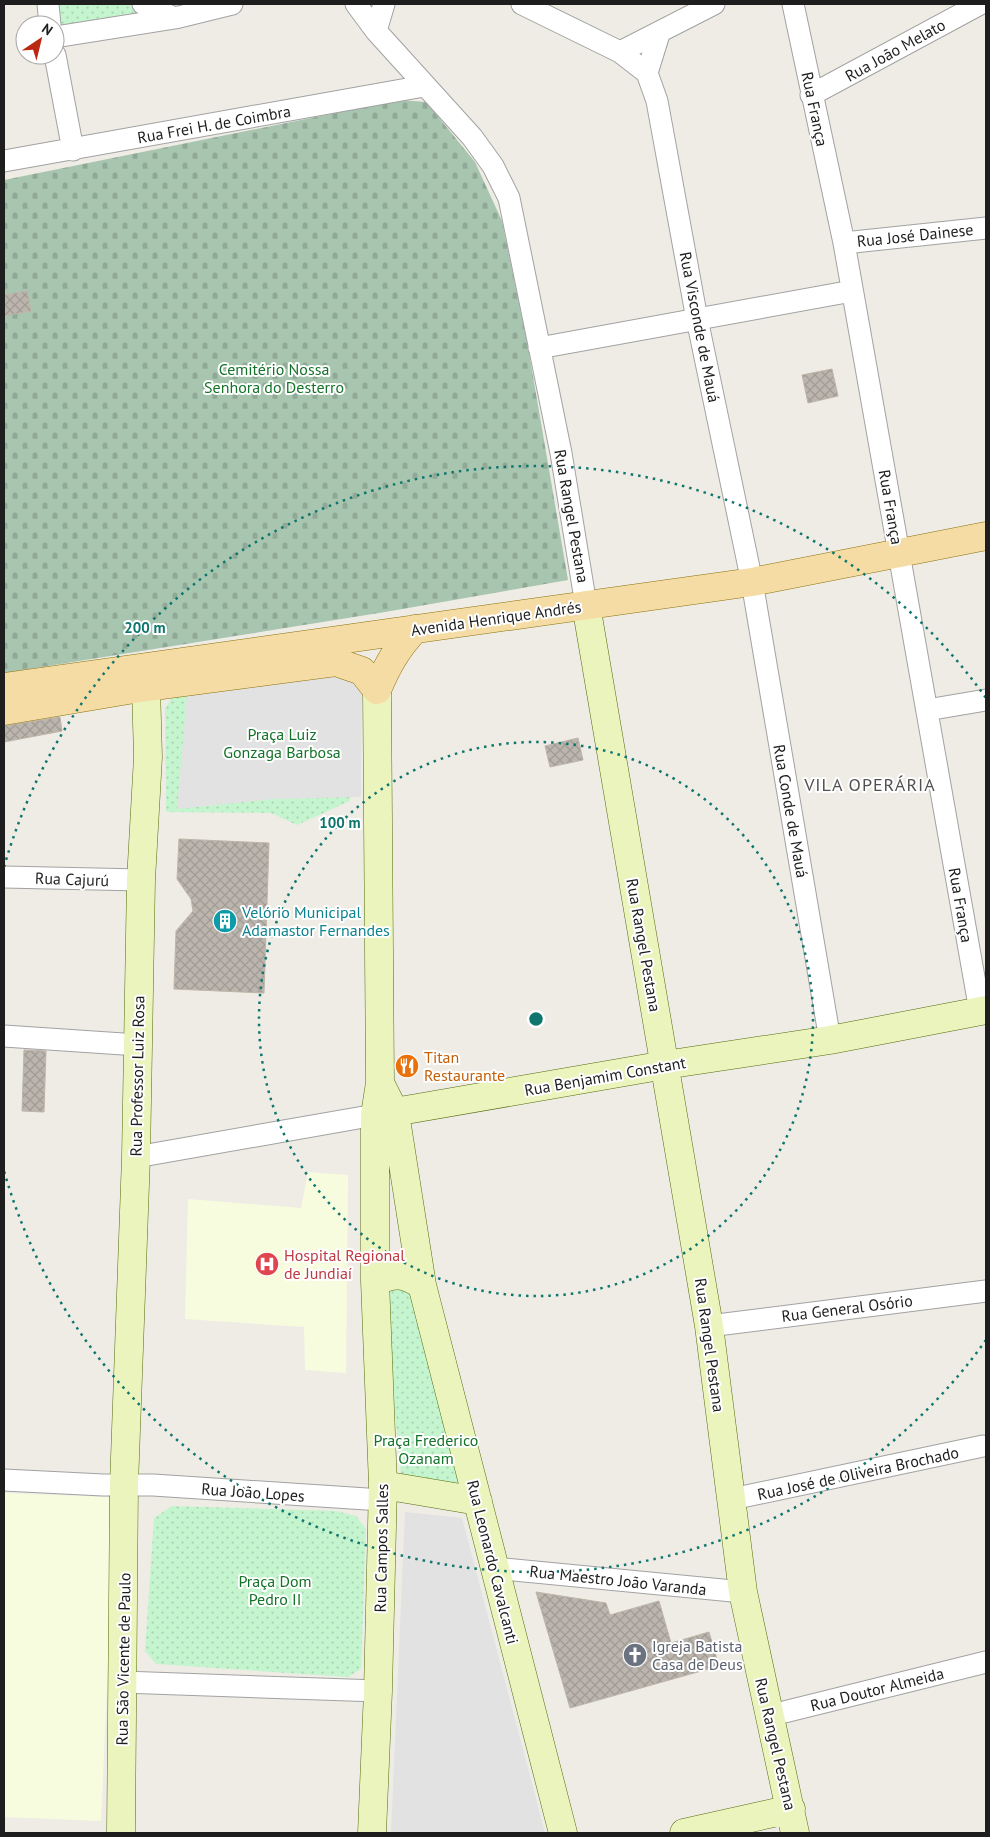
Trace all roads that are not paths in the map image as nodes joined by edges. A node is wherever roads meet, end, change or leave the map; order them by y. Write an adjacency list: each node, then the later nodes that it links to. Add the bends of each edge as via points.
1 (143, 4): 9 (street)
2 (232, 4): 9 (street)
3 (356, 4): 10 (street, Rua Rangel Pestana)
4 (384, 4): 10 (street)
5 (522, 4): 13 (street)
6 (714, 4): 11 (street)
7 (793, 4): 17 (street, Rua França)
8 (980, 4): 17 (street, Rua João Melato)
9 (175, 18): 12 (street)
10 (376, 31): 16 (street, Rua Rangel Pestana)
11 (659, 34): 13 (street); 15 (street)
12 (65, 35)
13 (620, 52): 15 (street)
14 (57, 65): 18 (street)
15 (647, 72): 23 (street, Rua Visconde de Mauá, via 657,101)
16 (424, 86): 18 (street, Rua Frei H. de Coimbra); 24 (street, Rua Rangel Pestana, via 472,137 493,166 509,198)
17 (811, 95): 21 (street, Rua França)
18 (73, 150): 19 (street, Rua Frei H. de Coimbra)
19 (4, 161)
20 (986, 228): 21 (street, Rua José Dainese)
21 (844, 243): 22 (street, Rua França)
22 (852, 292): 23 (street); 26 (street, Rua França)
23 (697, 319): 24 (street); 27 (street, Rua Visconde de Mauá)
24 (539, 348): 28 (street, Rua Rangel Pestana, via 561,453)
25 (986, 536): 26 (main road, Avenida Henrique Andrés)
26 (900, 553): 27 (main road, Avenida Henrique Andrés); 34 (street, Rua França)
27 (752, 582): 28 (main road, Avenida Henrique Andrés); 40 (street, Rua Conde de Mauá)
28 (586, 606): 29 (main road, Avenida Henrique Andrés); 42 (street, Rua Rangel Pestana)
29 (415, 629): 30 (main road, Avenida Henrique Andrés); 32 (main road, via 397,648)
30 (144, 678): 31 (main road, Avenida Henrique Andrés); 32 (main road, Avenida Henrique Andrés, via 336,662 362,672); 35 (main road, Avenida Henrique Andrés); 37 (street, Rua Professor Luiz Rosa, via 148,758)
31 (4, 687)
32 (377, 690): 43 (street, Rua Campos Salles, via 380,1083)
33 (986, 700): 34 (street)
34 (927, 710): 38 (street, Rua França)
35 (4, 711)
36 (4, 877): 37 (street, Rua Cajurú)
37 (141, 880): 41 (street, Rua Professor Luiz Rosa)
38 (983, 1011): 40 (street, Rua Benjamim Constant)
39 (4, 1036): 41 (street)
40 (830, 1040): 42 (street, Rua Benjamim Constant)
41 (138, 1044): 44 (street, Rua Professor Luiz Rosa)
42 (665, 1065): 43 (street, Rua Benjamim Constant); 48 (street, Rua Rangel Pestana)
43 (385, 1114): 44 (street, Rua Benjamim Constant); 45 (street, Rua Campos Salles); 46 (street, Rua Leonardo Cavalcanti)
44 (136, 1157): 51 (street, Rua Professor Luiz Rosa)
45 (375, 1281): 46 (street, via 405,1274); 52 (street, Rua Campos Salles)
46 (422, 1285): 54 (street, Rua Leonardo Cavalcanti)
47 (986, 1291): 48 (street, Rua General Osório)
48 (709, 1326): 53 (street, Rua Rangel Pestana)
49 (983, 1446): 53 (street, Rua José de Oliveira Brochado)
50 (4, 1480): 51 (street, Rua João Lopes)
51 (124, 1485): 52 (street, Rua João Lopes); 58 (street, Rua São Vicente de Paulo)
52 (382, 1493): 54 (street); 59 (street, Rua Campos Salles)
53 (732, 1499): 56 (street, Rua Rangel Pestana)
54 (478, 1501): 55 (street, Rua Leonardo Cavalcanti)
55 (494, 1568): 56 (street, Rua Maestro João Varanda); 64 (street, Rua Leonardo Cavalcanti)
56 (743, 1592): 60 (street, Rua Rangel Pestana)
57 (986, 1662): 60 (street, Rua Doutor Almeida)
58 (122, 1682): 59 (street); 62 (street, Rua São Vicente de Paulo)
59 (378, 1691): 63 (street, Rua Campos Salles)
60 (768, 1716): 61 (street, Rua Rangel Pestana)
61 (793, 1821): 65 (street)
62 (121, 1833)
63 (372, 1833)
64 (563, 1833)
65 (684, 1833)

